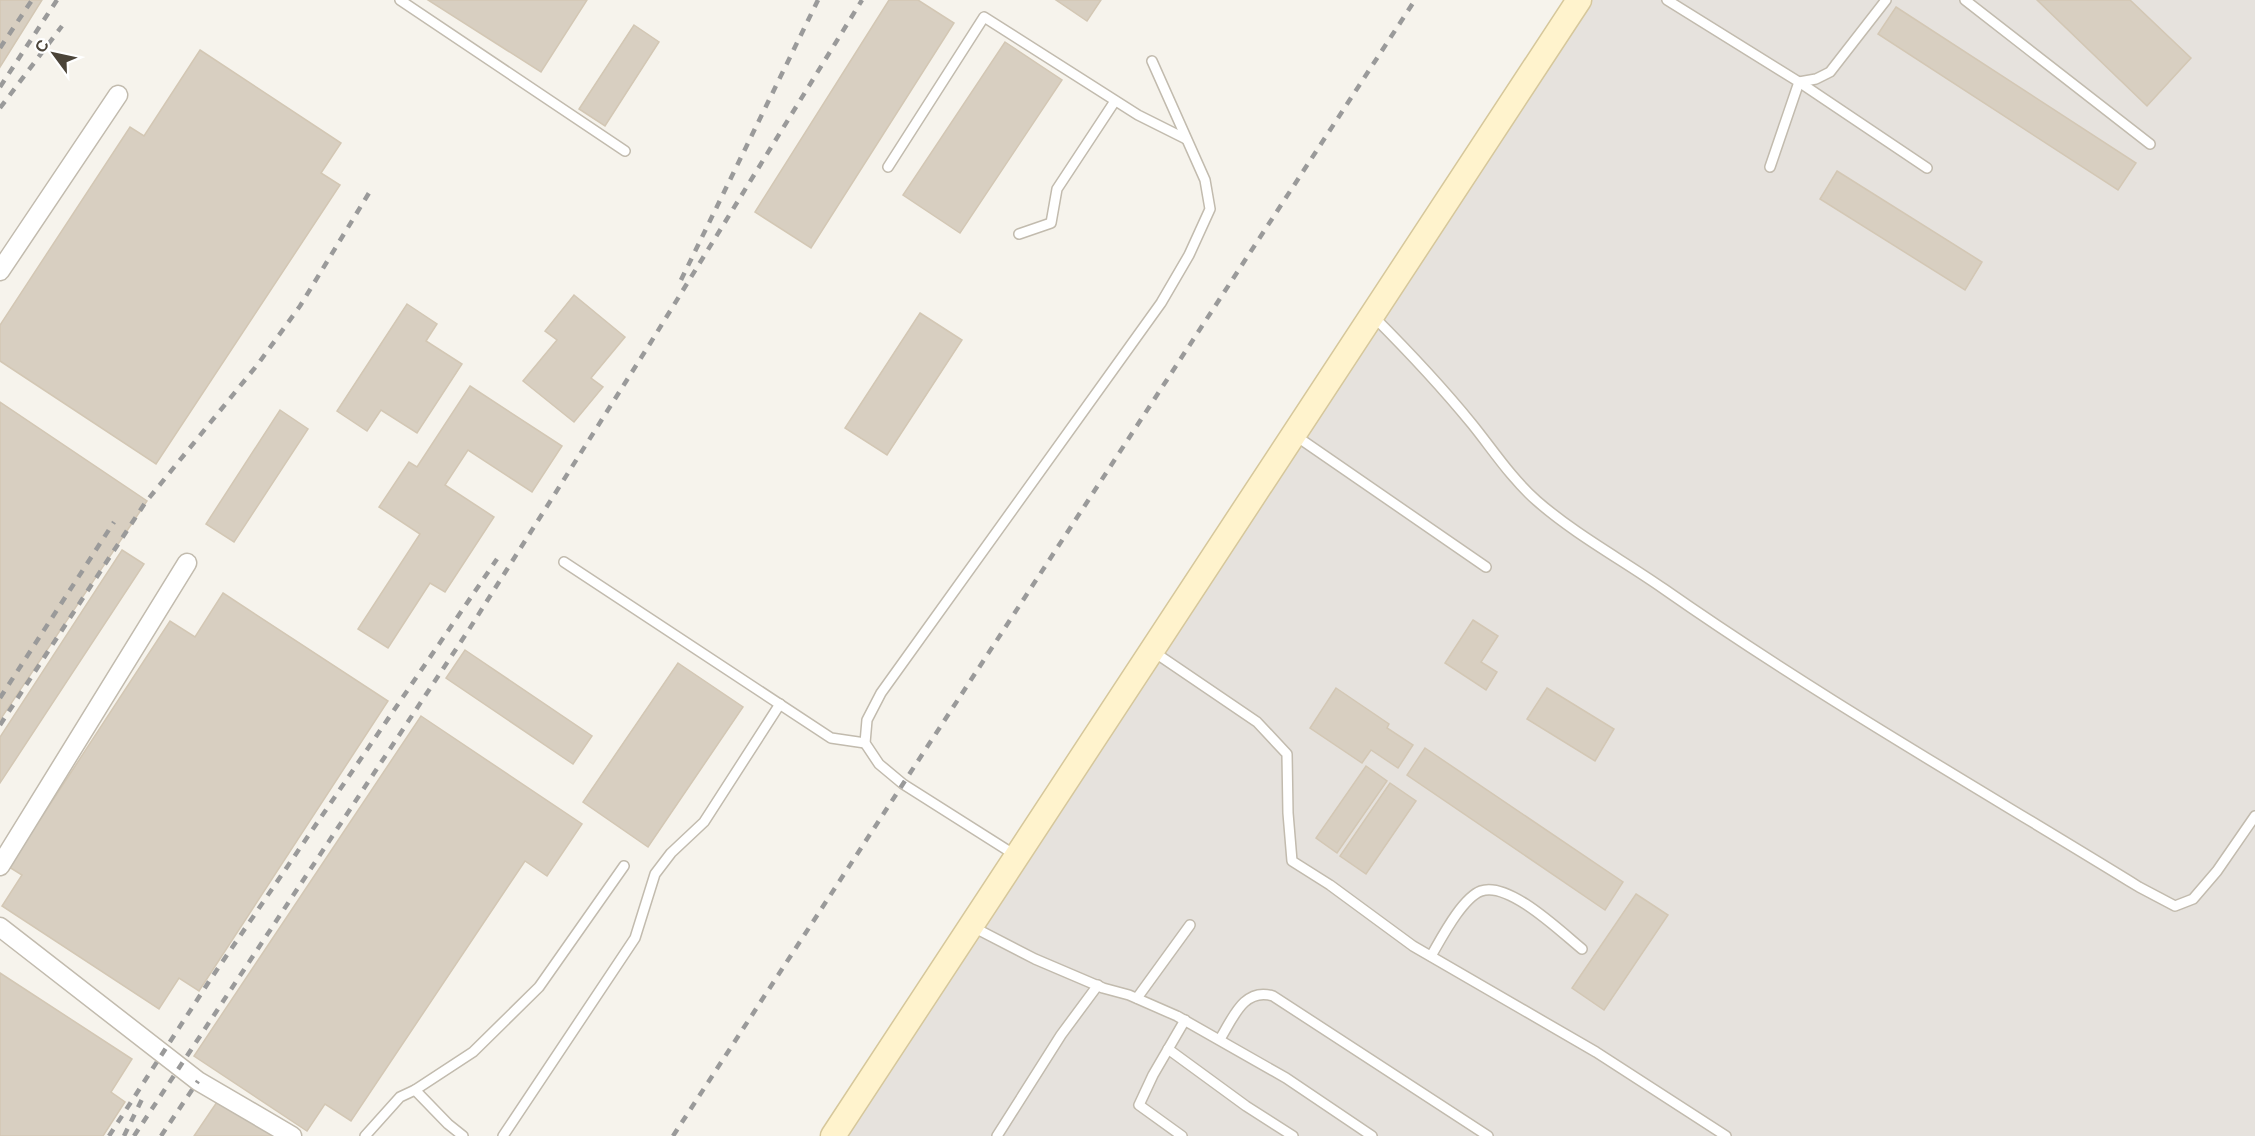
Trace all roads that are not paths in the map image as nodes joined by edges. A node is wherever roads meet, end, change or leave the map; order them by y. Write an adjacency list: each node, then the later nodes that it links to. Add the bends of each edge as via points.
1 (400, 0): 12 (lane)
2 (1579, 0): 18 (main road)
3 (1667, 0): 7 (lane)
4 (1886, 0): 7 (lane, via 1830,72)
5 (1965, 0): 11 (lane)
6 (1152, 61): 10 (lane)
7 (1798, 82): 14 (lane); 15 (lane)
8 (118, 95): 17 (street)
9 (1115, 101): 10 (lane); 13 (lane, via 984,17); 16 (lane, via 1057,189 1051,223)
10 (1186, 139): 25 (lane, via 1205,180 1210,209 1189,255 1161,303 881,693 867,720)
11 (2150, 144)
12 (625, 152)
13 (888, 166)
14 (1770, 167)
15 (1928, 168)
16 (1019, 234)
17 (0, 271)
18 (1372, 315): 19 (main road); 26 (lane, via 1428,372 1514,479 1571,530 1833,700 2139,887 2175,906 2193,899)
19 (1294, 434): 22 (lane); 23 (main road)
20 (564, 562): 24 (lane)
21 (187, 563): 28 (street)
22 (1486, 567)
23 (1152, 650): 27 (main road); 34 (lane, via 1257,722 1287,754 1293,861)
24 (780, 704): 25 (lane, via 831,738); 44 (lane, via 704,822 655,874 635,938)
25 (865, 743): 27 (lane, via 879,764 903,784)
26 (2255, 816)
27 (1017, 856): 31 (main road)
28 (0, 866)
29 (624, 866): 40 (lane, via 539,987 474,1052)
30 (1190, 925): 36 (lane)
31 (971, 926): 35 (lane); 45 (main road)
32 (0, 927): 41 (street, via 198,1081)
33 (1582, 949): 34 (lane, via 1521,900 1500,891 1482,891 1449,924)
34 (1431, 956): 51 (lane, via 1586,1046)
35 (1098, 985): 36 (lane); 46 (lane)
36 (1137, 998): 37 (lane)
37 (1185, 1020): 38 (lane); 39 (lane)
38 (1220, 1039): 49 (lane); 50 (lane, via 1249,997 1261,992 1273,996)
39 (1168, 1049): 47 (lane, via 1139,1105); 48 (lane)
40 (415, 1090): 42 (lane, via 400,1097); 43 (lane)
41 (292, 1136)
42 (365, 1136)
43 (463, 1136)
44 (503, 1136)
45 (833, 1136)
46 (997, 1136)
47 (1182, 1136)
48 (1293, 1136)
49 (1372, 1136)
50 (1488, 1136)
51 (1726, 1136)

